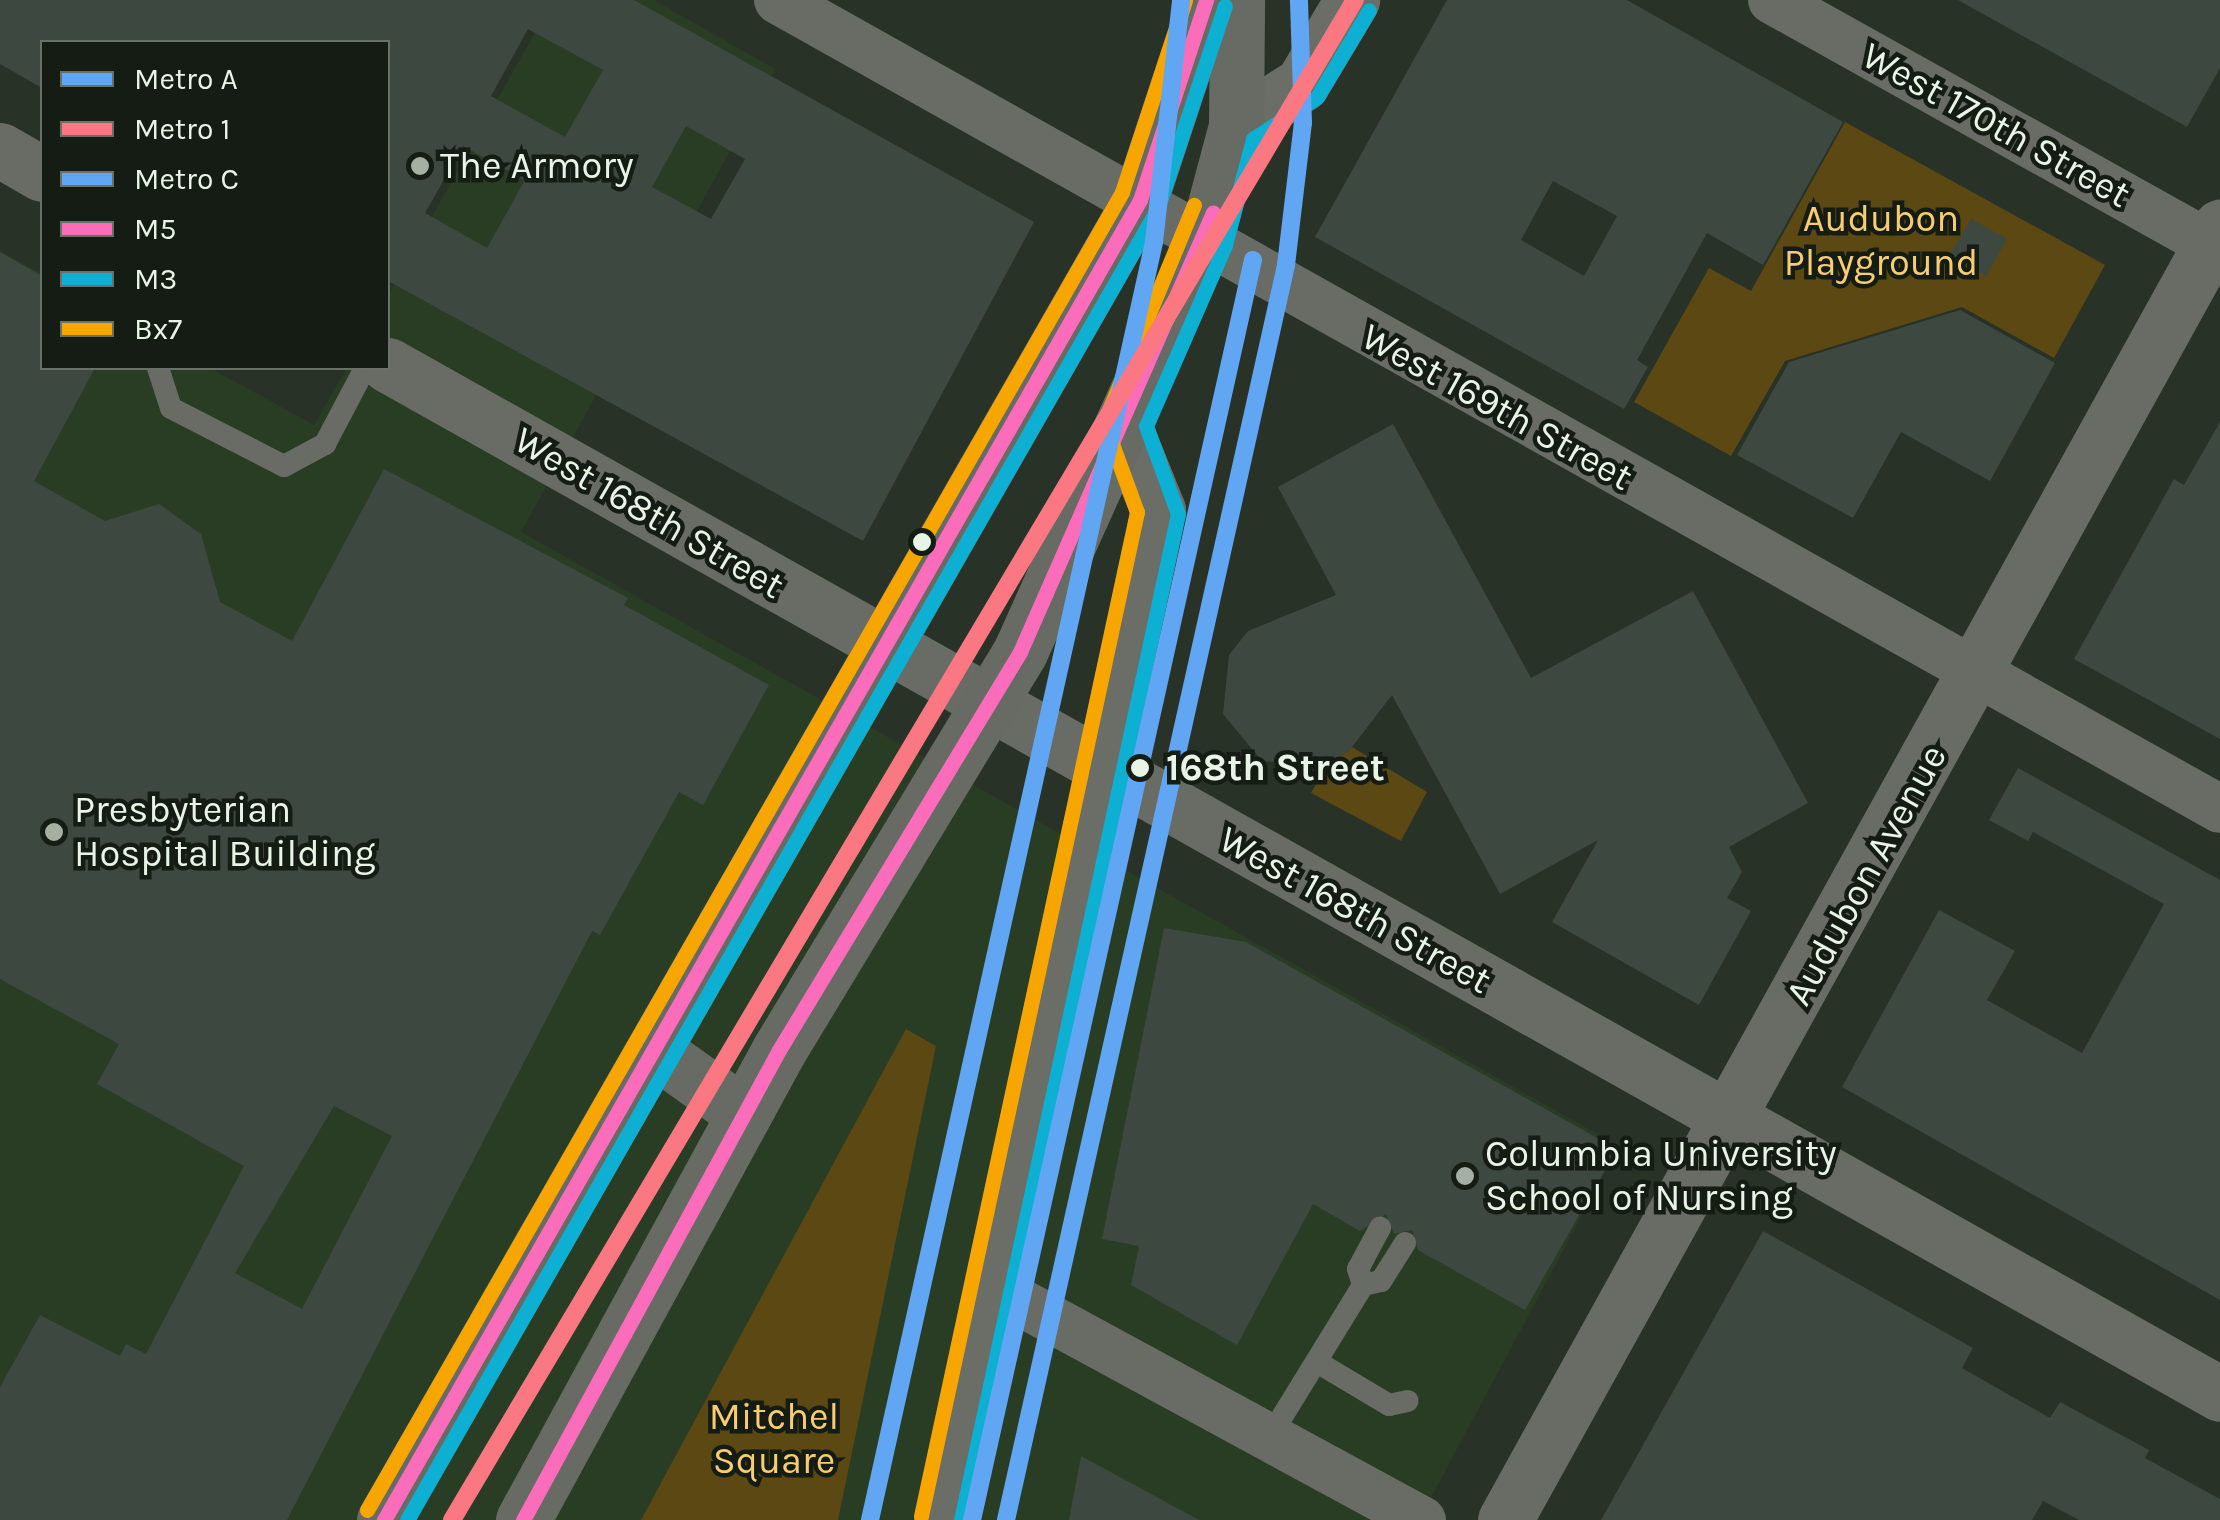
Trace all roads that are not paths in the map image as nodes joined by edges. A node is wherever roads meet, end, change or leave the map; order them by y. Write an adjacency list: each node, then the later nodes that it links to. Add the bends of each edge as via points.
1 (778, 0): 9 (street, West 169th Street)
2 (1206, 0): 9 (main road)
3 (1237, 0): 6 (main road)
4 (1352, 0): 6 (main road, via 1302,84)
5 (1772, 0): 11 (street, West 170th Street)
6 (1236, 126): 10 (main road)
7 (0, 150): 8 (street)
8 (40, 173)
9 (1140, 200): 10 (street, West 169th Street); 16 (main road)
10 (1206, 238): 15 (main road); 17 (street, West 169th Street)
11 (2217, 240): 17 (street, Audubon Avenue)
12 (390, 366): 16 (street, West 168th Street)
13 (159, 370): 14 (lane, via 171,408 284,466 325,444)
14 (364, 370)
15 (1124, 426): 18 (main road); 19 (main road, via 1158,510)
16 (889, 650): 18 (street, West 168th Street); 21 (main road)
17 (1976, 676): 20 (street, West 169th Street); 23 (street, Audubon Avenue)
18 (990, 707): 19 (street, West 168th Street); 22 (main road)
19 (1109, 773): 23 (street, West 168th Street); 27 (main road)
20 (2220, 809)
21 (656, 1051): 22 (main road); 32 (main road)
22 (744, 1114): 33 (main road)
23 (1732, 1119): 29 (street, West 168th Street); 36 (street, Audubon Avenue)
24 (1380, 1228): 26 (lane, via 1358,1269)
25 (1405, 1242): 26 (lane, via 1381,1281)
26 (1363, 1286): 28 (lane)
27 (994, 1288): 31 (street); 34 (main road)
28 (1317, 1362): 30 (lane, via 1389,1405); 31 (lane)
29 (2220, 1394)
30 (1408, 1401)
31 (1270, 1438): 35 (street)
32 (384, 1520)
33 (523, 1520)
34 (942, 1520)
35 (1422, 1520)
36 (1505, 1520)

